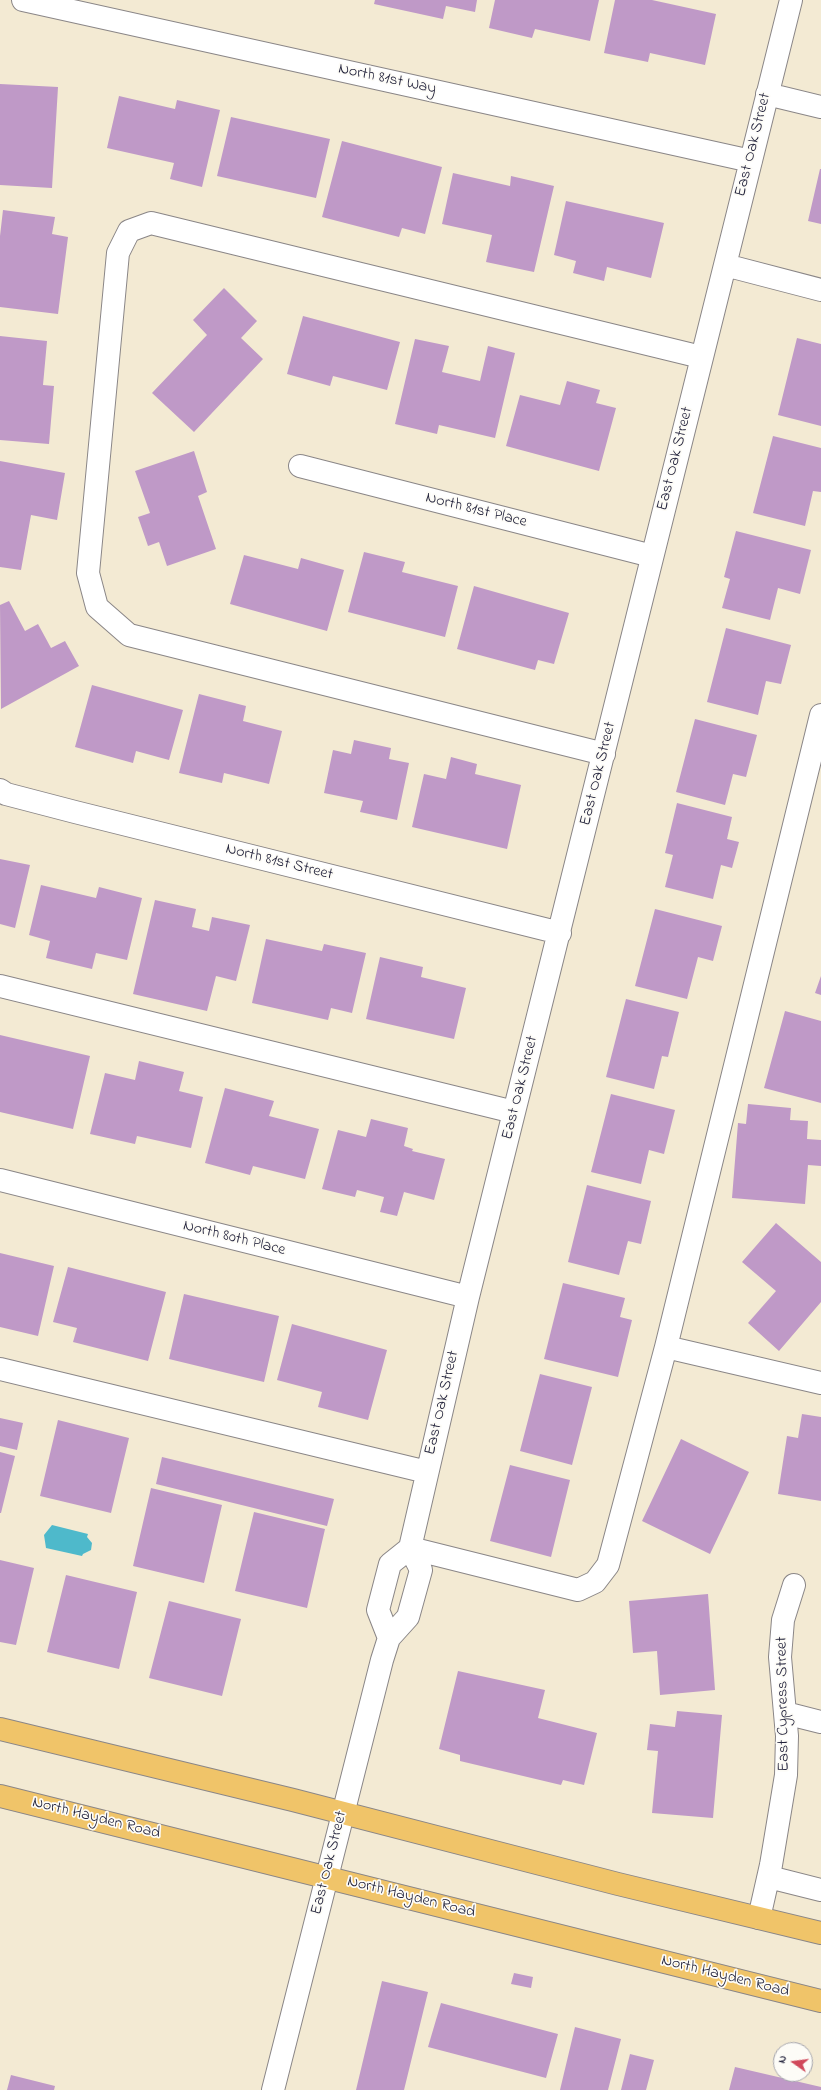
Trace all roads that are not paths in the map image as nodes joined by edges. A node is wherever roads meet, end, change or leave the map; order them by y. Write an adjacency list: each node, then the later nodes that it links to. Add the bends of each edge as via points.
1 (22, 0): 5 (street, North 81st Way)
2 (791, 0): 3 (street, East Oak Street)
3 (767, 94): 4 (street); 5 (street, East Oak Street)
4 (821, 107)
5 (750, 160): 6 (street, East Oak Street)
6 (725, 265): 7 (street); 8 (street, East Oak Street)
7 (821, 290)
8 (702, 357): 10 (street, East Oak Street); 12 (street, via 151,224 129,231 118,253 88,573 97,607 129,635)
9 (300, 466): 10 (street, North 81st Place)
10 (652, 556): 12 (street, East Oak Street)
11 (821, 715): 19 (street)
12 (604, 754): 14 (street, East Oak Street)
13 (0, 790): 14 (street, North 81st Street, via 6,794 75,812)
14 (560, 933): 16 (street, East Oak Street)
15 (0, 986): 16 (street)
16 (514, 1112): 18 (street, East Oak Street)
17 (0, 1180): 18 (street, North 80th Place)
18 (468, 1297): 22 (street, East Oak Street)
19 (666, 1347): 21 (street); 23 (street, via 608,1565 595,1582 578,1590)
20 (0, 1369): 22 (street)
21 (821, 1383)
22 (427, 1472): 23 (street, East Oak Street)
23 (410, 1548): 25 (street, East Oak Street, via 421,1570 408,1617); 25 (street, via 390,1564 378,1610)
24 (794, 1584): 26 (street, East Cypress Street, via 783,1620 780,1657)
25 (389, 1638): 30 (street, East Oak Street)
26 (785, 1713): 27 (street); 32 (street, East Cypress Street, via 786,1775)
27 (821, 1722)
28 (0, 1730): 30 (main road)
29 (0, 1796): 31 (main road, North Hayden Road)
30 (342, 1813): 31 (street, East Oak Street); 34 (main road)
31 (326, 1877): 36 (main road, North Hayden Road); 37 (street, East Oak Street)
32 (769, 1877): 33 (street); 34 (street, East Cypress Street)
33 (821, 1890)
34 (759, 1918): 35 (main road)
35 (821, 1933)
36 (821, 2001)
37 (273, 2090)

